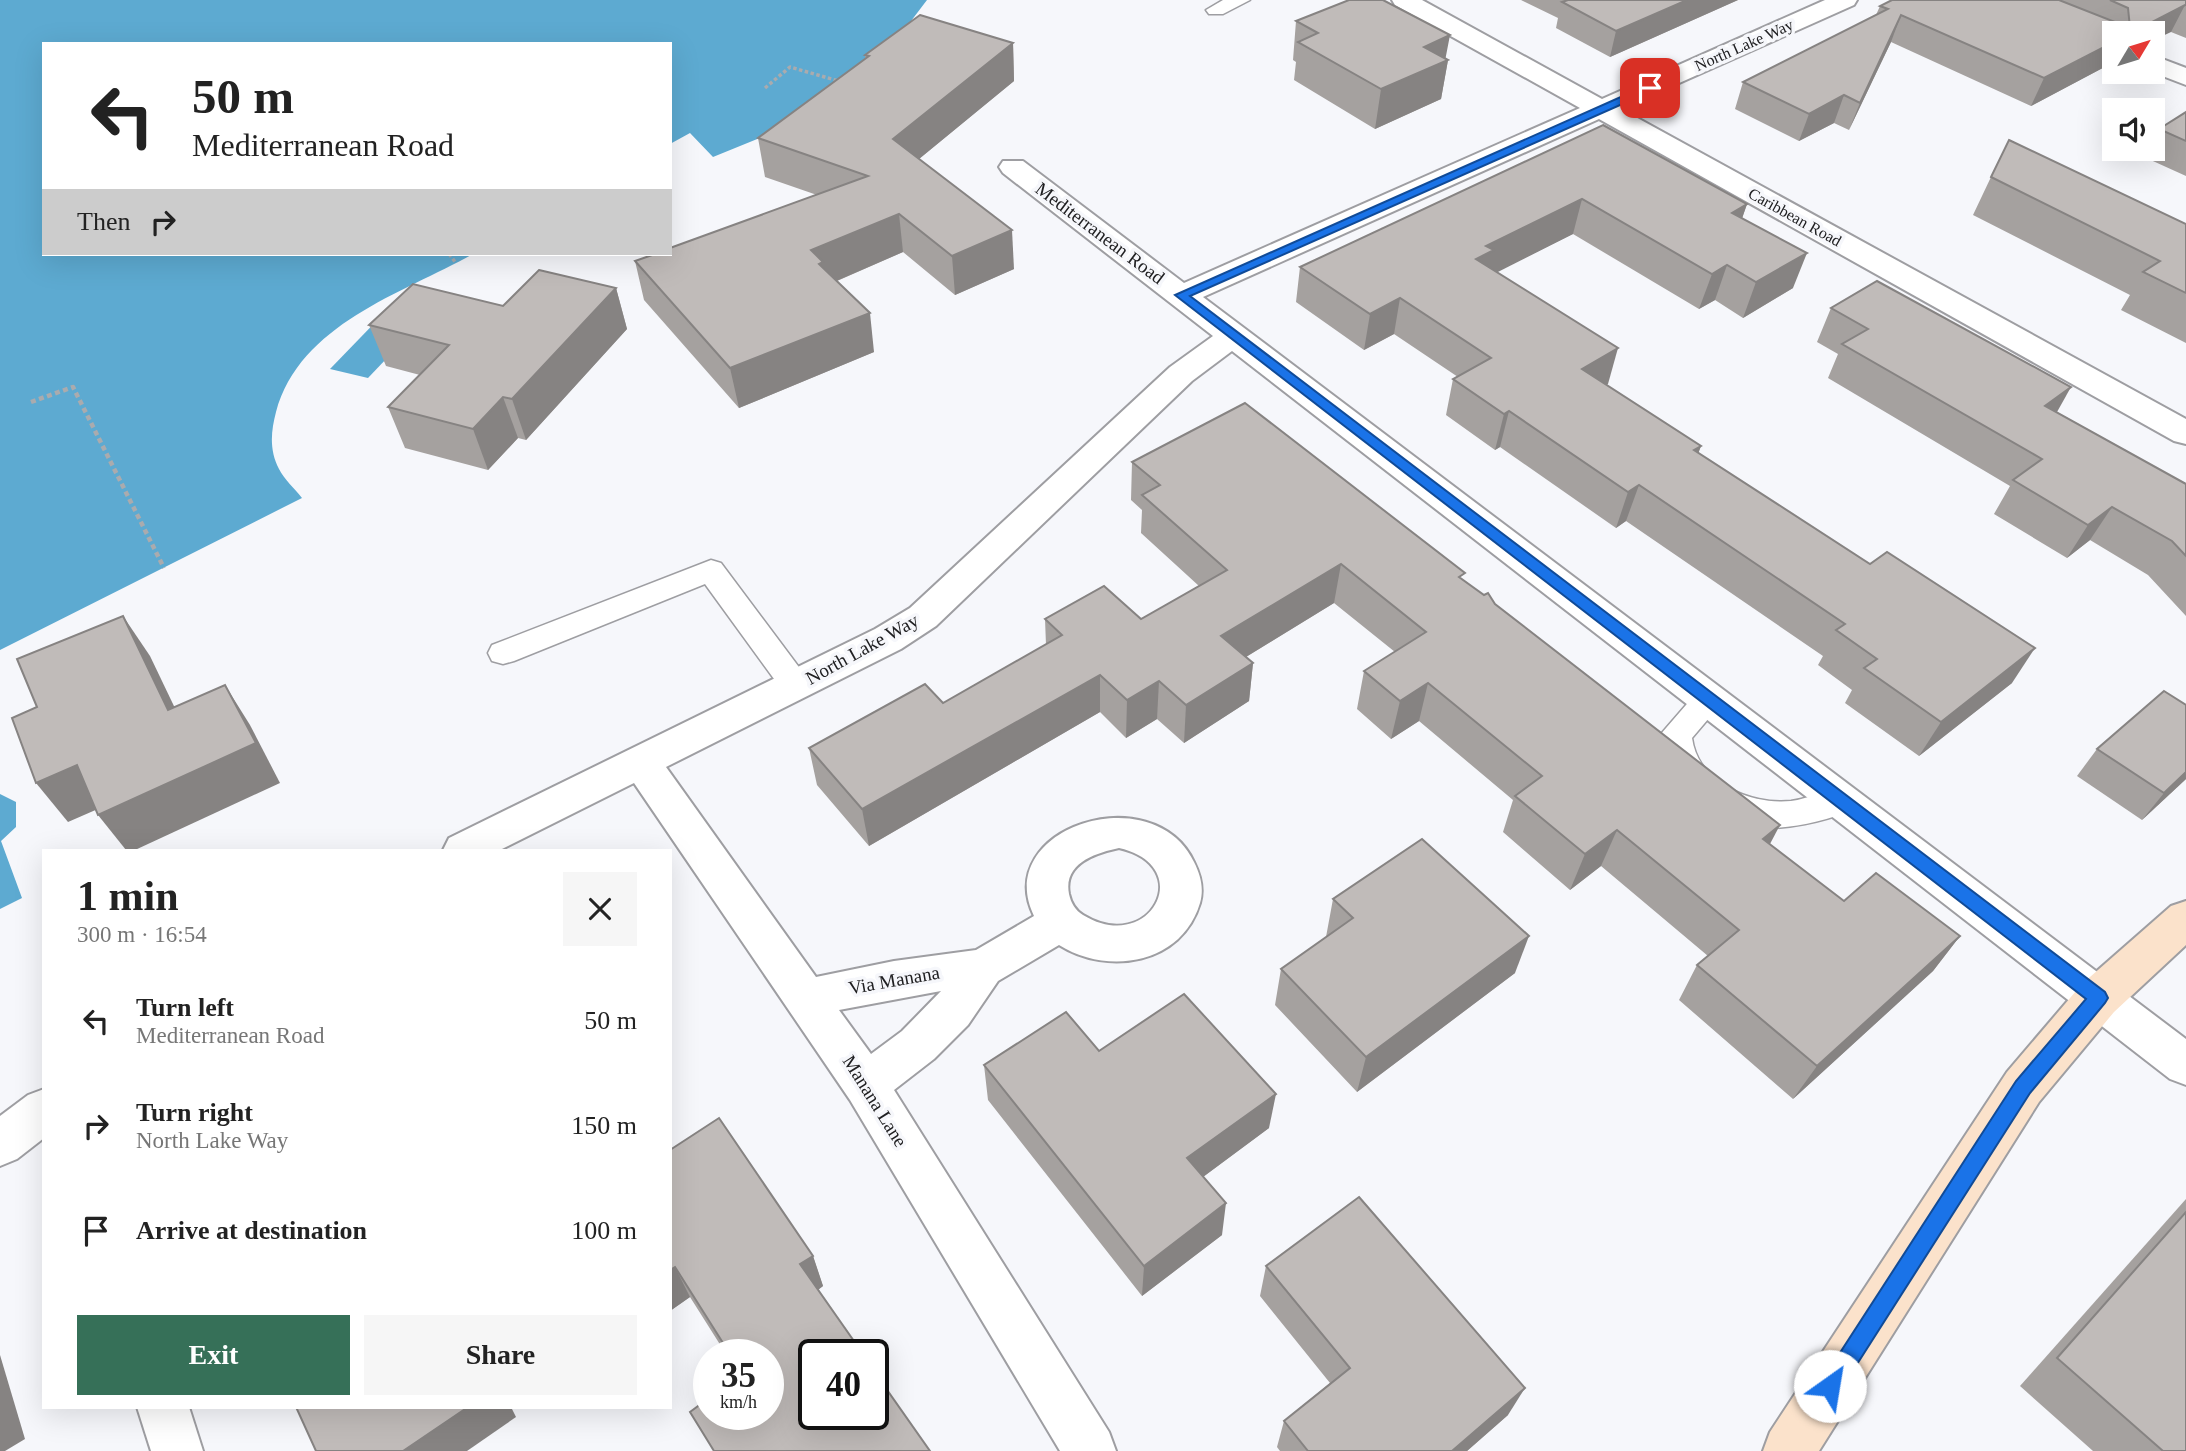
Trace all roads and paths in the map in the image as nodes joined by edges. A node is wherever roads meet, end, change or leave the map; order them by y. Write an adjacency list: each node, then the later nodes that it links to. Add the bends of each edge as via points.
1 (1240, 0): 4 (lane)
2 (1404, 0): 9 (street, Caribbean Road)
3 (1845, 0): 9 (street, North Lake Way)
4 (1216, 10)
5 (2165, 68): 6 (street)
6 (2186, 77)
7 (849, 84): 8 (path, via 790,67)
8 (765, 88)
9 (1601, 109): 13 (street, North Lake Way); 16 (street, Caribbean Road)
10 (1013, 167): 13 (street, Mediterranean Road)
11 (451, 256): 12 (path)
12 (456, 263)
13 (1182, 295): 14 (street, Mediterranean Road)
14 (1234, 335): 19 (street, North Lake Way, via 1181,374 923,617); 20 (street, Mediterranean Road)
15 (31, 402): 17 (path, via 73,387)
16 (2186, 433)
17 (164, 568)
18 (503, 653): 19 (lane, via 711,570)
19 (796, 686): 21 (street, North Lake Way)
20 (1710, 698): 22 (street, Mediterranean Road); 22 (lane, via 1676,735 1679,761 1708,792 1752,814 1792,814)
21 (642, 763): 23 (street, North Lake Way); 28 (street, Manana Lane)
22 (1843, 801): 27 (street, Mediterranean Road)
23 (465, 849)
24 (2186, 919): 27 (street)
25 (1061, 922): 26 (street, Via Manana)
26 (983, 968): 28 (street, Via Manana, via 861,984); 30 (street, Via Manana, via 952,1011)
27 (2098, 998): 29 (street, Mediterranean Road); 36 (street, via 2023,1087)
28 (807, 999): 30 (street, Manana Lane)
29 (2186, 1065)
30 (866, 1085): 35 (street, Manana Lane)
31 (42, 1112): 32 (street)
32 (0, 1144)
33 (164, 1409): 34 (street)
34 (177, 1451)
35 (1090, 1451)
36 (1789, 1451)

